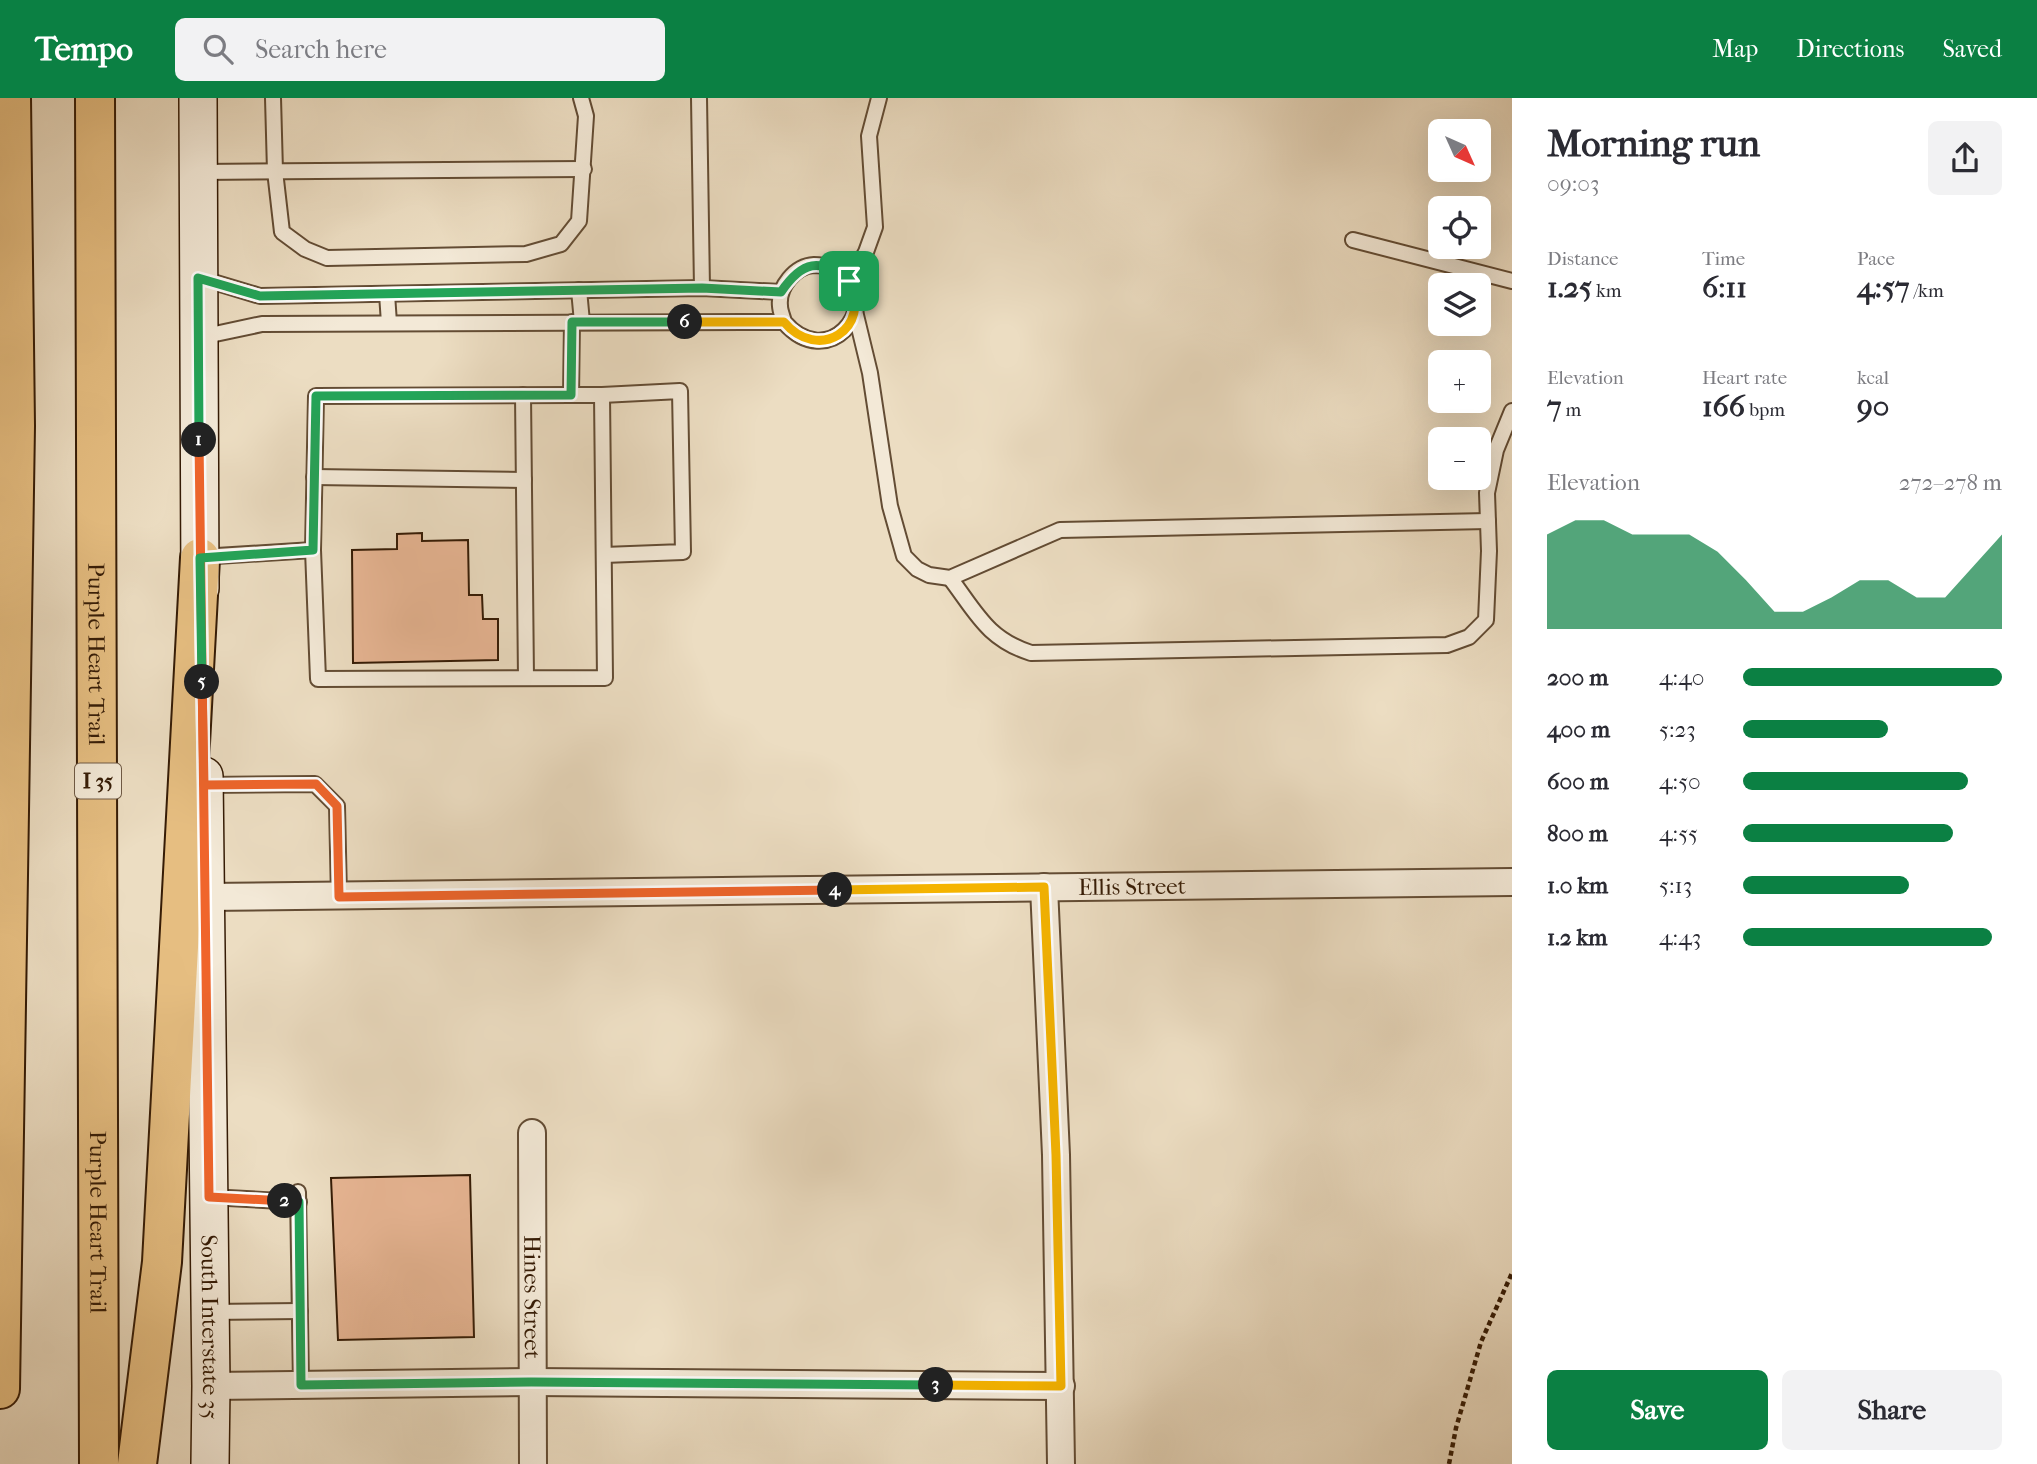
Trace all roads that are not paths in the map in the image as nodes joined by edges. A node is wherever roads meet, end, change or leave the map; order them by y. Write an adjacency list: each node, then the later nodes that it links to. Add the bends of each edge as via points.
1 (11, 98): 28 (highway)
2 (95, 98): 52 (highway, Purple Heart Trail / I 35)
3 (198, 98): 10 (main road, South Interstate 35)
4 (273, 98): 9 (lane)
5 (581, 98): 8 (lane, via 586,116)
6 (699, 98): 15 (lane)
7 (879, 98): 13 (lane, via 869,136 875,227)
8 (583, 169): 9 (lane); 9 (lane, via 579,221 561,244 526,254 327,258 282,232)
9 (275, 171): 10 (lane)
10 (198, 172): 12 (main road, South Interstate 35)
11 (1353, 240): 14 (lane)
12 (198, 278): 18 (lane, via 260,296); 23 (main road, South Interstate 35)
13 (849, 281): 17 (lane, via 833,267 812,265 793,274); 19 (lane)
14 (1512, 281)
15 (702, 288): 16 (lane); 17 (lane)
16 (579, 290): 18 (lane); 20 (lane)
17 (781, 292): 21 (lane)
18 (387, 293): 22 (lane)
19 (855, 311): 21 (lane, via 838,336 823,341 794,334); 35 (lane, via 870,373 890,506 904,556 929,575)
20 (577, 322): 21 (lane); 22 (lane); 25 (lane)
21 (784, 322)
22 (389, 323): 23 (lane, via 262,324)
23 (198, 337): 34 (main road, South Interstate 35)
24 (523, 395): 25 (lane); 29 (lane, via 316,396); 30 (lane)
25 (571, 395): 26 (lane)
26 (602, 395): 33 (lane); 33 (lane, via 680,391 683,552)
27 (1512, 411): 31 (lane, via 1489,482)
28 (15, 426): 36 (highway); 51 (highway)
29 (314, 477): 30 (lane); 32 (lane)
30 (524, 480): 37 (lane)
31 (1488, 521): 35 (lane, via 1060,530); 35 (lane, via 1486,620 1469,637 1447,645 1031,653 993,635)
32 (313, 550): 34 (lane); 37 (lane, via 318,679)
33 (604, 555): 37 (lane, via 605,678)
34 (200, 558): 38 (main road, South Interstate 35); 53 (highway, via 162,1262)
35 (950, 578)
36 (0, 615)
37 (526, 678)
38 (204, 785): 41 (main road, South Interstate 35); 42 (lane, via 316,784 337,806)
39 (1512, 882): 40 (street, Ellis Street)
40 (1044, 887): 42 (street, Ellis Street); 50 (street)
41 (206, 897): 42 (street, Ellis Street); 44 (main road, South Interstate 35)
42 (339, 897)
43 (532, 1133): 47 (street, Hines Street)
44 (209, 1197): 45 (lane, via 299,1197); 46 (main road, South Interstate 35)
45 (300, 1311): 46 (lane); 48 (lane)
46 (210, 1312): 49 (main road, South Interstate 35)
47 (531, 1382): 48 (street); 50 (street); 55 (street, Hines Street)
48 (301, 1385): 49 (street)
49 (211, 1386): 54 (main road, South Interstate 35)
50 (1061, 1386): 56 (street)
51 (0, 1389)
52 (99, 1464)
53 (137, 1464)
54 (210, 1464)
55 (533, 1464)
56 (1061, 1464)

